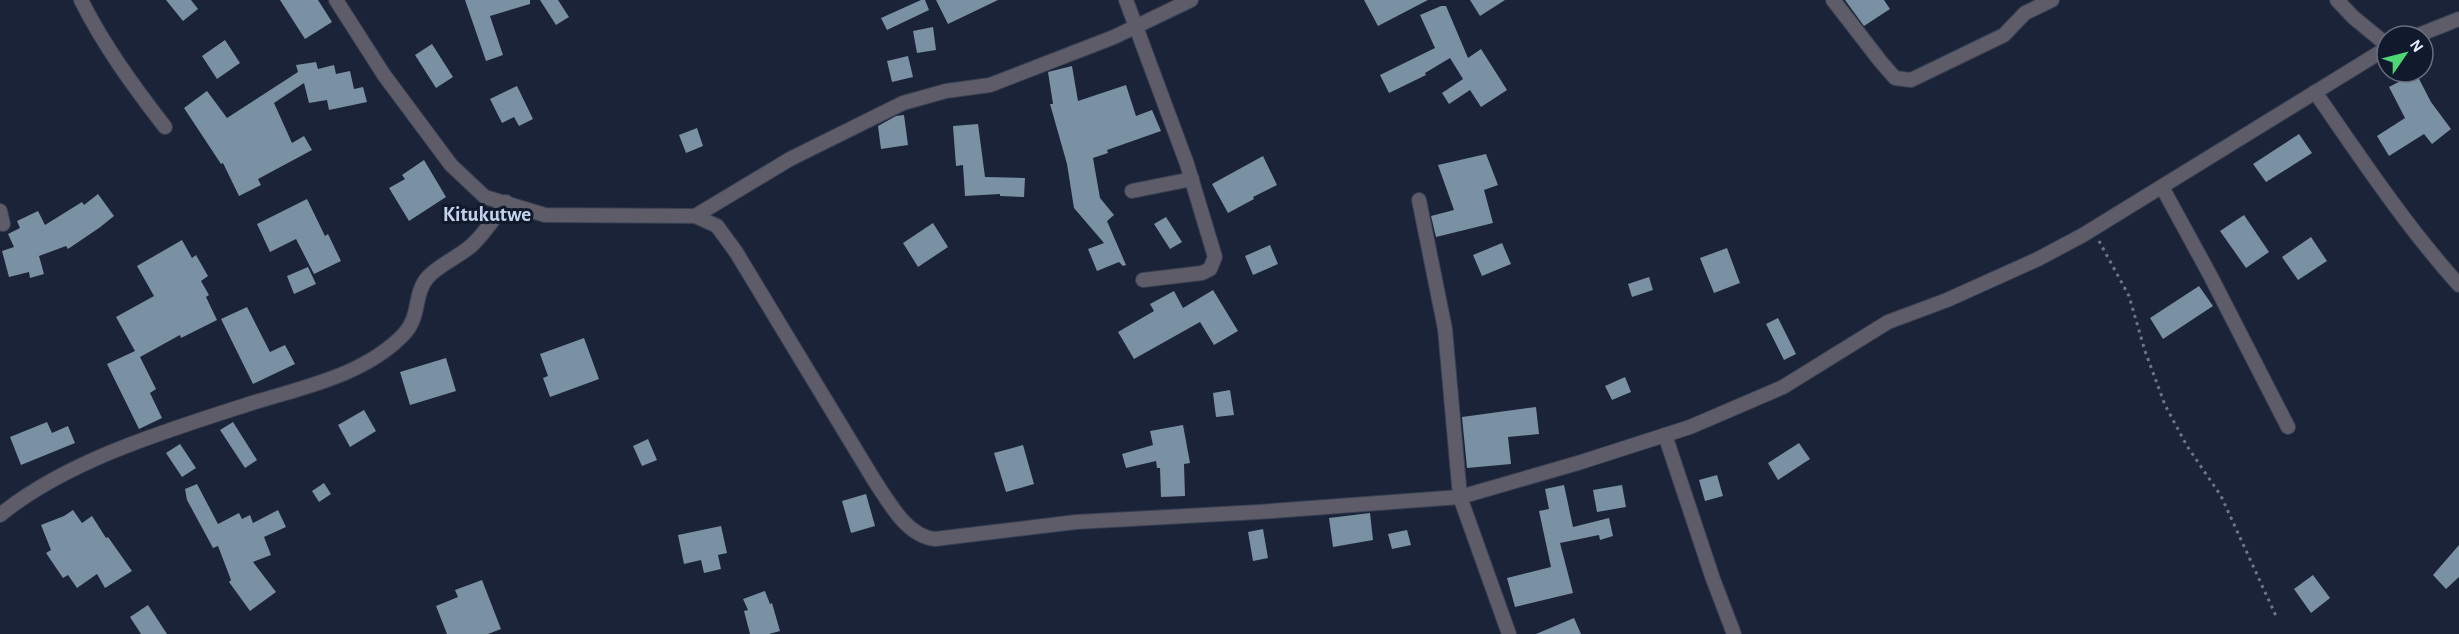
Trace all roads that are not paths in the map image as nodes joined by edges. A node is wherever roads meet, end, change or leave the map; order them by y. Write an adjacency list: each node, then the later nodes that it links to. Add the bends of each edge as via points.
1 (81, 0): 14 (street, via 130,81)
2 (336, 0): 19 (street, via 384,75 451,165 485,197)
3 (1126, 0): 9 (street)
4 (1191, 0): 9 (street)
5 (1833, 0): 6 (street, via 1895,78 1911,80 2004,35 2025,13)
6 (2052, 0)
7 (2337, 0): 11 (street)
8 (2459, 19): 10 (street)
9 (1134, 26): 15 (street); 20 (street, via 990,85 946,91 903,103 790,159)
10 (2435, 28)
11 (2375, 36)
12 (2375, 54): 13 (street)
13 (2315, 92): 16 (street); 22 (street, via 2397,210)
14 (165, 127)
15 (1192, 180): 17 (street); 21 (street, via 1214,248 1210,269)
16 (2162, 187): 23 (street); 24 (street, via 2038,259 1888,322 1783,387)
17 (1132, 191)
18 (1419, 200): 25 (street, via 1444,329)
19 (506, 202): 20 (street, via 545,215); 26 (street, via 472,245 428,277 420,289 414,322 385,350 348,372 143,439 65,474)
20 (695, 216): 25 (street, via 717,226 736,252 874,480 898,515 924,538 1076,522)
21 (1143, 280)
22 (2459, 285)
23 (2288, 426)
24 (1665, 435): 25 (street); 28 (street)
25 (1460, 497): 27 (street)
26 (0, 515)
27 (1509, 634)
28 (1734, 634)

